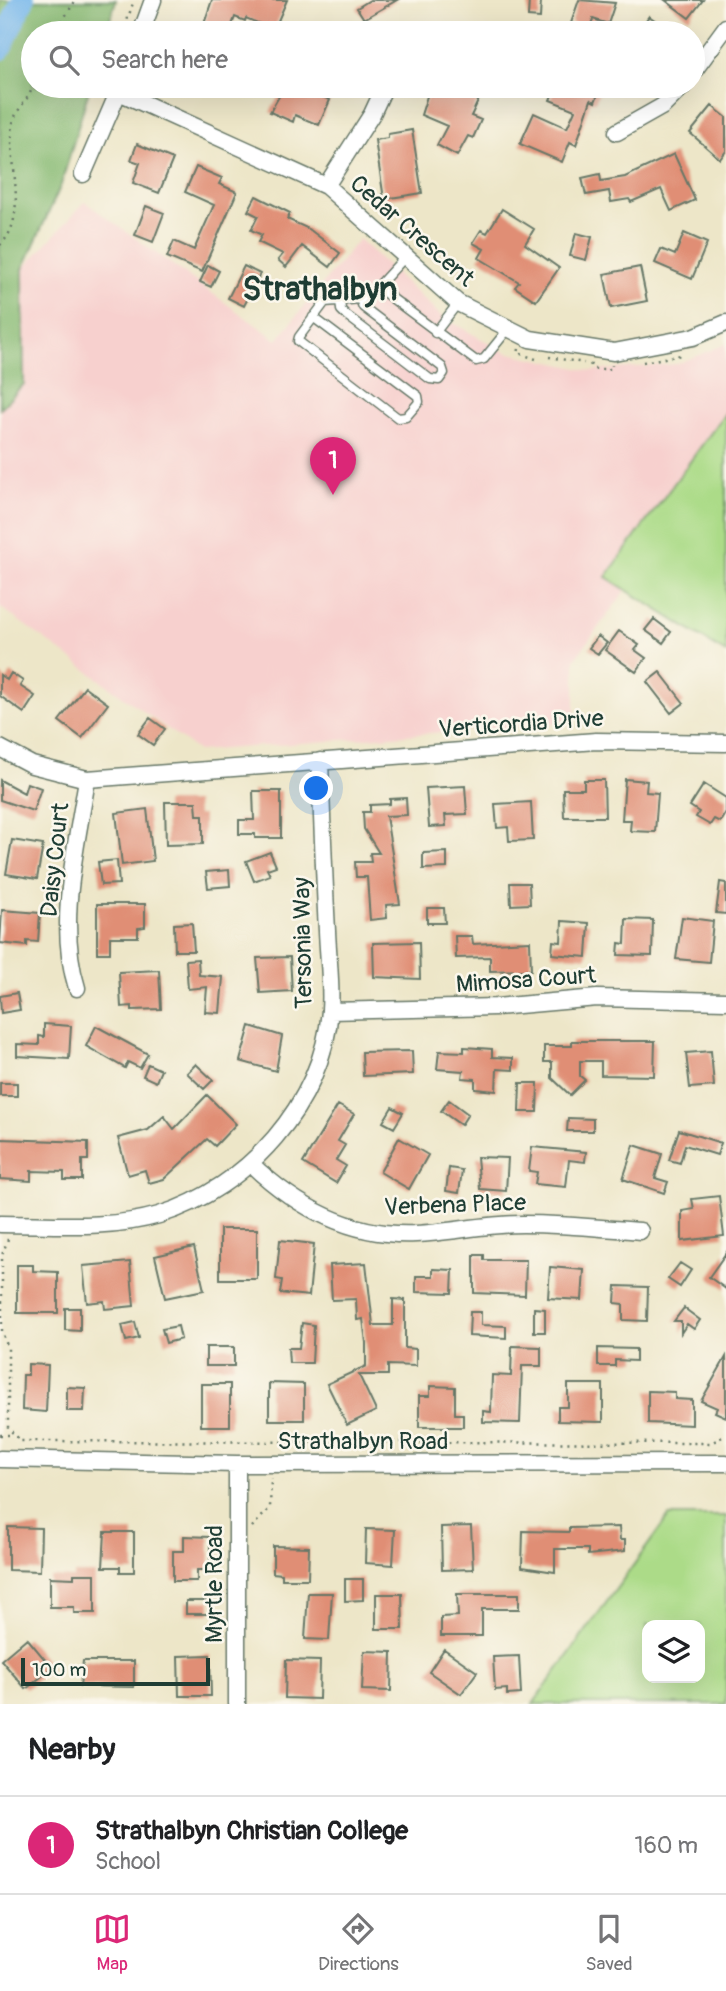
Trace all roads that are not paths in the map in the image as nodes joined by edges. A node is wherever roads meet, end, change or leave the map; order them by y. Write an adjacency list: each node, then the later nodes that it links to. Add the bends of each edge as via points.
1 (153, 0): 2 (street)
2 (145, 21)
3 (726, 27): 4 (street)
4 (705, 56)
5 (116, 98): 10 (street)
6 (139, 98): 11 (street, Cedar Crescent)
7 (379, 98): 11 (street)
8 (671, 98): 9 (street)
9 (617, 132)
10 (83, 174)
11 (326, 186): 12 (street, Cedar Crescent)
12 (406, 256): 13 (lane); 16 (street, Cedar Crescent)
13 (377, 287): 15 (lane); 19 (lane)
14 (340, 299): 15 (lane); 15 (lane, via 346,315 430,379 439,380 442,367 363,307); 17 (lane, via 325,302)
15 (360, 299)
16 (458, 303): 19 (lane); 20 (street, Cedar Crescent)
17 (313, 317): 17 (lane, via 299,337 300,345 398,418 406,417 419,402 418,396)
18 (726, 323): 20 (street, Cedar Crescent, via 693,337 614,352)
19 (435, 333): 20 (lane, via 476,361 484,359)
20 (506, 334)
21 (726, 743): 23 (street, Verticordia Drive, via 596,741)
22 (0, 748): 24 (street, via 32,765)
23 (320, 761): 24 (street); 27 (street, Tersonia Way)
24 (87, 779): 25 (street, Daisy Court, via 69,899 70,966)
25 (77, 988)
26 (726, 1001): 27 (street, Mimosa Court, via 609,998 496,1007)
27 (330, 1011): 28 (street, Tersonia Way, via 308,1088 291,1118)
28 (250, 1163): 29 (street, Tersonia Way, via 201,1197 159,1214); 30 (street, Verbena Place, via 307,1209 381,1233 521,1224)
29 (5, 1230)
30 (640, 1231)
31 (0, 1459): 33 (street, Strathalbyn Road)
32 (726, 1463): 33 (street, Strathalbyn Road)
33 (237, 1464): 34 (street, Myrtle Road)
34 (237, 1704)

